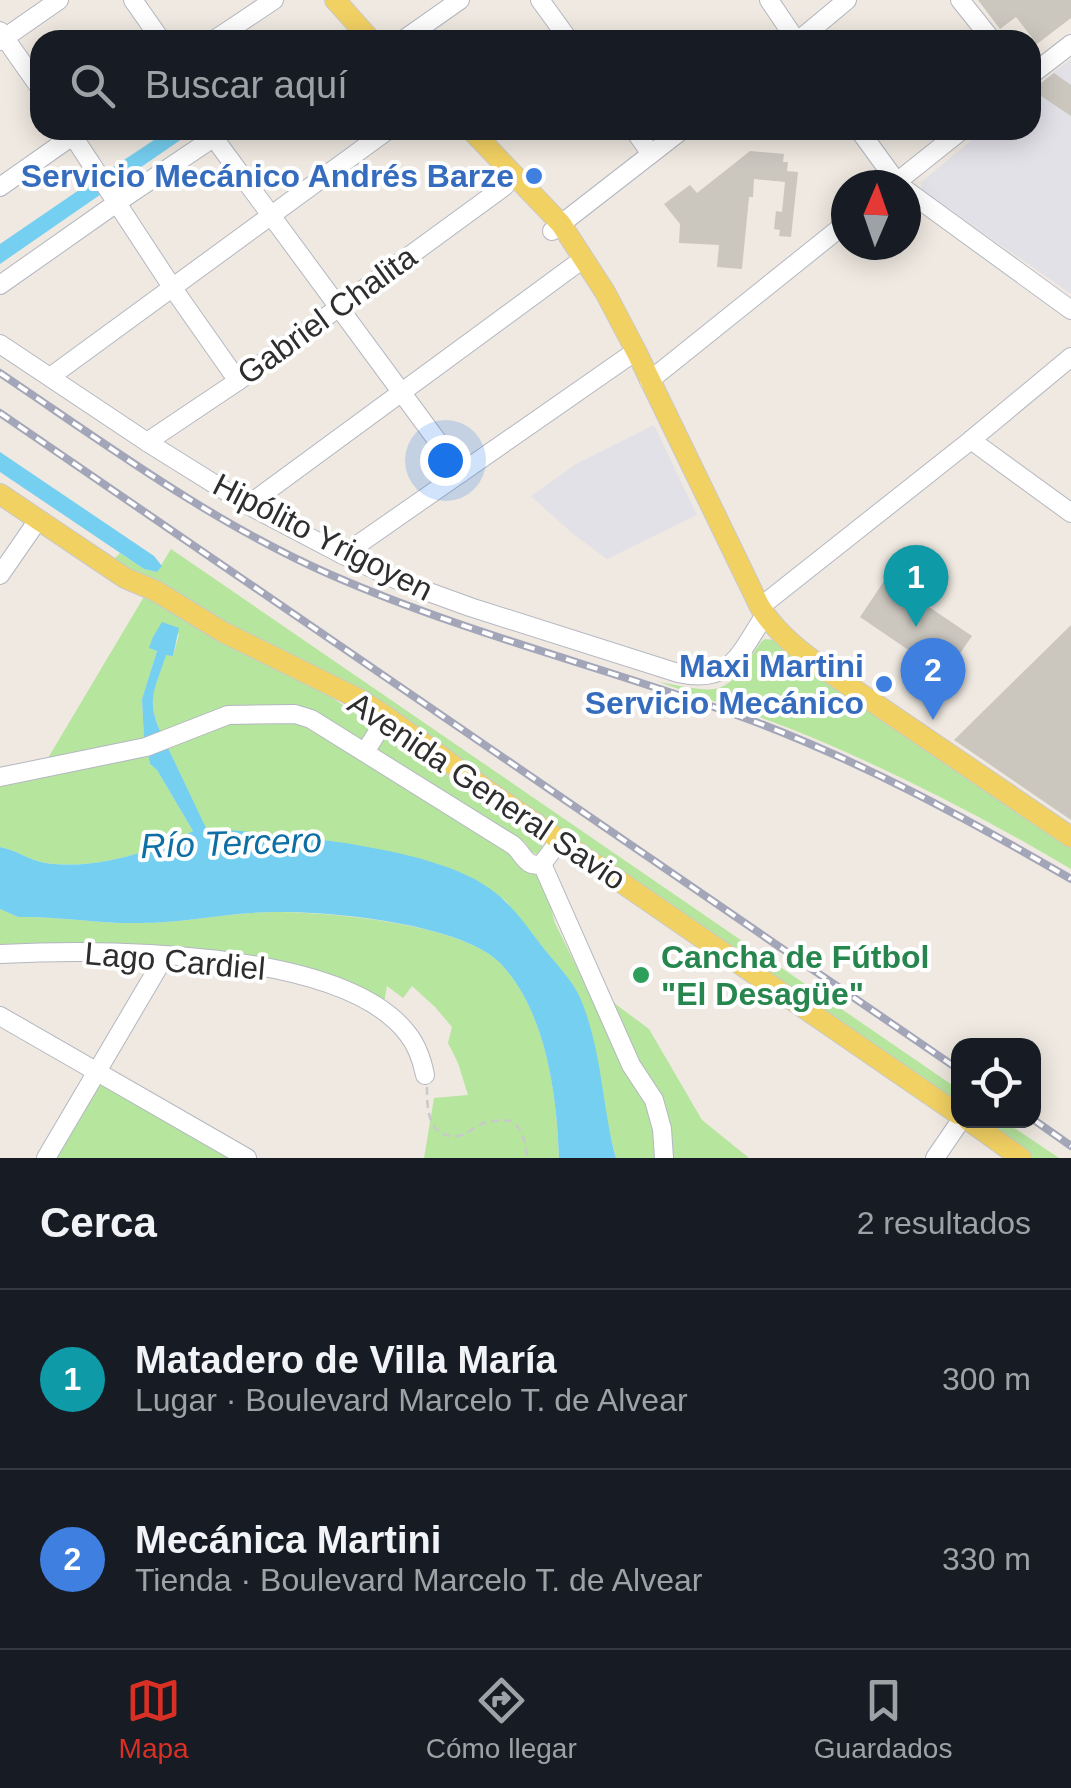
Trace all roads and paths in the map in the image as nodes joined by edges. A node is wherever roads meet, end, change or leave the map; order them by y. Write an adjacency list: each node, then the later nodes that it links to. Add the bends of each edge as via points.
1 (60, 0): 20 (street)
2 (134, 0): 11 (street)
3 (274, 0): 12 (street)
4 (335, 0): 13 (main road)
5 (348, 0): 14 (main road)
6 (460, 0): 15 (street)
7 (540, 0): 16 (street)
8 (769, 0): 17 (street)
9 (847, 0): 18 (street)
10 (960, 0): 19 (street)
11 (154, 30)
12 (229, 30)
13 (357, 30)
14 (375, 30)
15 (417, 30)
16 (562, 30)
17 (790, 30)
18 (810, 30)
19 (984, 30)
20 (2, 37): 23 (street)
21 (1071, 44): 22 (street)
22 (1041, 67)
23 (30, 75)
24 (63, 140): 38 (street)
25 (79, 140): 40 (street)
26 (207, 140): 40 (street)
27 (223, 140): 43 (street)
28 (375, 140): 43 (street)
29 (464, 140): 39 (main road)
30 (480, 140): 44 (main road)
31 (641, 140): 35 (street)
32 (669, 140): 35 (street)
33 (866, 140): 36 (street)
34 (951, 140): 37 (street)
35 (651, 154): 44 (street)
36 (888, 170)
37 (917, 170)
38 (0, 186)
39 (505, 186): 44 (main road); 49 (street, Gabriel Chalita)
40 (109, 189): 47 (street); 48 (street)
41 (921, 202): 50 (street)
42 (921, 210): 51 (street)
43 (272, 216): 48 (street); 49 (street)
44 (556, 227): 46 (main road)
45 (831, 235): 57 (street)
46 (583, 260): 53 (main road); 58 (street)
47 (0, 285)
48 (172, 287): 55 (street); 56 (street)
49 (340, 307): 56 (street, Gabriel Chalita); 58 (street)
50 (1071, 310)
51 (1071, 319)
52 (0, 344): 55 (street, Hipólito Yrigoyen)
53 (636, 351): 57 (main road); 61 (street)
54 (1071, 357): 59 (street, Hipólito Yrigoyen)
55 (50, 377): 60 (street, Hipólito Yrigoyen)
56 (238, 380): 60 (street, Gabriel Chalita)
57 (649, 382): 68 (main road)
58 (400, 392): 61 (street); 63 (street)
59 (972, 440): 64 (street); 68 (street, Hipólito Yrigoyen)
60 (147, 442): 63 (street, Hipólito Yrigoyen)
61 (461, 473): 66 (street)
62 (0, 494): 65 (main road)
63 (248, 506): 66 (street, Hipólito Yrigoyen)
64 (1071, 513)
65 (38, 520): 67 (street); 69 (main road, Avenida General Savio, via 125,578)
66 (343, 554): 68 (street, Hipólito Yrigoyen, via 470,607 693,676 726,669)
67 (0, 575)
68 (763, 611): 72 (main road, via 785,638 838,679)
69 (384, 722): 70 (street); 73 (main road, Avenida General Savio, via 422,757 484,788)
70 (365, 752): 71 (street, via 295,714 228,715 146,748); 74 (street, via 513,844 528,863)
71 (0, 777)
72 (1068, 830)
73 (560, 840): 74 (street); 80 (main road, Avenida General Savio)
74 (542, 864): 86 (street, via 631,1065 654,1100)
75 (0, 954): 76 (street, Lago Cardiel)
76 (165, 956): 78 (street); 79 (street, Lago Cardiel, via 270,968 344,990 400,1024)
77 (0, 1016): 78 (street)
78 (96, 1072): 83 (street); 84 (street)
79 (426, 1076): 85 (path, via 428,1118 438,1129 455,1137 484,1123 512,1120)
80 (951, 1110)
81 (956, 1128): 87 (street)
82 (978, 1128): 88 (main road, Avenida General Savio)
83 (46, 1158)
84 (247, 1158)
85 (527, 1158)
86 (664, 1158)
87 (935, 1158)
88 (1021, 1158)

